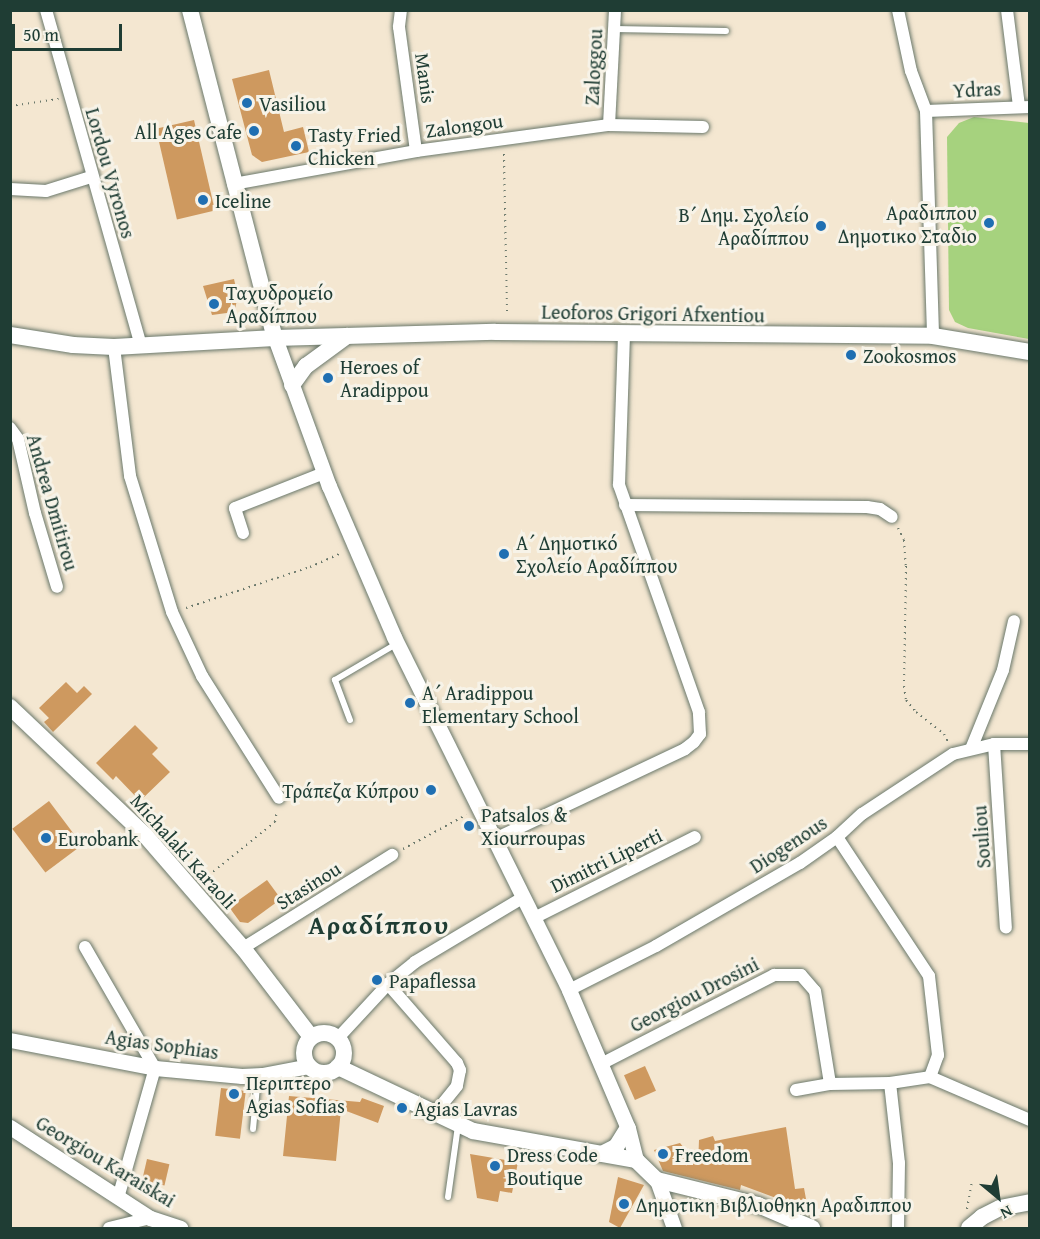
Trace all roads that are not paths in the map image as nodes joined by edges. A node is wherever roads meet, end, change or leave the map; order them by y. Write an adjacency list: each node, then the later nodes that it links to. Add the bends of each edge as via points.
1 (46, 10): 14 (street, Lordou Vyronos)
2 (190, 10): 15 (main road)
3 (615, 10): 7 (street, Zaloggou)
4 (898, 10): 10 (street)
5 (1008, 10): 9 (street)
6 (397, 13): 13 (street, Manis)
7 (614, 28): 8 (lane); 11 (street, Zaloggou)
8 (726, 31)
9 (1024, 107): 10 (street, Ydras)
10 (926, 111): 20 (street)
11 (609, 125): 12 (street, Zalongou); 13 (street, Zalongou)
12 (703, 127)
13 (416, 151): 15 (street, Zalongou)
14 (91, 177): 16 (street, via 46,190); 22 (street, Lordou Vyronos)
15 (233, 184): 21 (main road)
16 (10, 189)
17 (624, 333): 19 (main road, Leoforos Grigori Afxentiou); 20 (main road, Leoforos Grigori Afxentiou); 28 (street, via 618,463)
18 (10, 335): 23 (main road, Leoforos Grigori Afxentiou)
19 (347, 336): 21 (main road, Leoforos Grigori Afxentiou); 25 (main road, via 306,366)
20 (933, 336): 24 (main road, Leoforos Grigori Afxentiou)
21 (275, 338): 22 (main road, Leoforos Grigori Afxentiou); 25 (street)
22 (141, 345): 23 (main road, Leoforos Grigori Afxentiou)
23 (114, 347): 39 (street, via 130,476 172,612 201,676)
24 (1029, 352)
25 (292, 385): 27 (street)
26 (10, 428): 31 (street, Andrea Dmitirou, via 18,439)
27 (324, 473): 30 (street, via 235,508); 33 (street)
28 (625, 505): 29 (street, via 867,507); 42 (street, via 699,712 700,734 685,749)
29 (892, 517)
30 (243, 533)
31 (57, 587)
32 (1014, 621): 38 (street, via 1003,670)
33 (397, 643): 35 (lane, via 335,680); 42 (street)
34 (10, 706): 48 (main road, Michalaki Karaoli, via 145,836)
35 (350, 720)
36 (994, 744): 37 (street, Diogenous); 38 (street, Diogenous); 46 (street, Souliou)
37 (1029, 744)
38 (971, 749): 41 (street, Diogenous, via 953,754 862,814)
39 (279, 798)
40 (695, 837): 45 (street, Dimitri Liperti)
41 (837, 837): 50 (street, Diogenous, via 801,863 656,946); 59 (street, via 929,976 938,1055)
42 (495, 839): 44 (street)
43 (392, 855): 48 (street, Stasinou)
44 (524, 897): 45 (street); 49 (street, via 437,947)
45 (534, 918): 50 (street)
46 (1006, 928)
47 (85, 947): 57 (street)
48 (243, 948): 51 (main road, Michalaki Karaoli)
49 (388, 984): 52 (street); 63 (street, via 460,1070 457,1086)
50 (568, 990): 54 (street)
51 (311, 1037): 52 (main road, via 327,1032); 55 (main road, via 304,1054)
52 (338, 1038): 56 (main road, via 344,1049)
53 (10, 1040): 57 (street, Agias Sophias)
54 (601, 1064): 61 (street, Georgiou Drosini, via 774,975 801,975 815,991); 67 (street)
55 (309, 1066): 56 (main road, via 327,1073); 58 (street, Agias Sophias)
56 (338, 1067): 63 (main road)
57 (155, 1068): 58 (street, Agias Sophias); 73 (street)
58 (258, 1076): 68 (lane)
59 (930, 1077): 60 (street); 64 (street)
60 (890, 1083): 61 (street); 81 (street, via 899,1163)
61 (830, 1084): 62 (street)
62 (796, 1090)
63 (435, 1114): 65 (main road)
64 (1029, 1120)
65 (458, 1125): 69 (main road, via 497,1137); 72 (lane)
66 (10, 1127): 73 (street, Georgiou Karaiskai)
67 (628, 1128): 69 (main road, via 616,1147); 70 (street)
68 (253, 1130)
69 (602, 1154): 70 (main road)
70 (636, 1160): 71 (main road)
71 (657, 1180): 79 (street); 80 (main road, via 758,1205)
72 (448, 1197)
73 (118, 1198): 75 (street, Georgiou Karaiskai)
74 (1029, 1202): 76 (main road, via 1000,1208)
75 (150, 1218): 77 (street); 78 (street, Georgiou Karaiskai)
76 (967, 1223)
77 (109, 1228)
78 (180, 1228)
79 (674, 1228)
80 (812, 1228)
81 (898, 1228)

